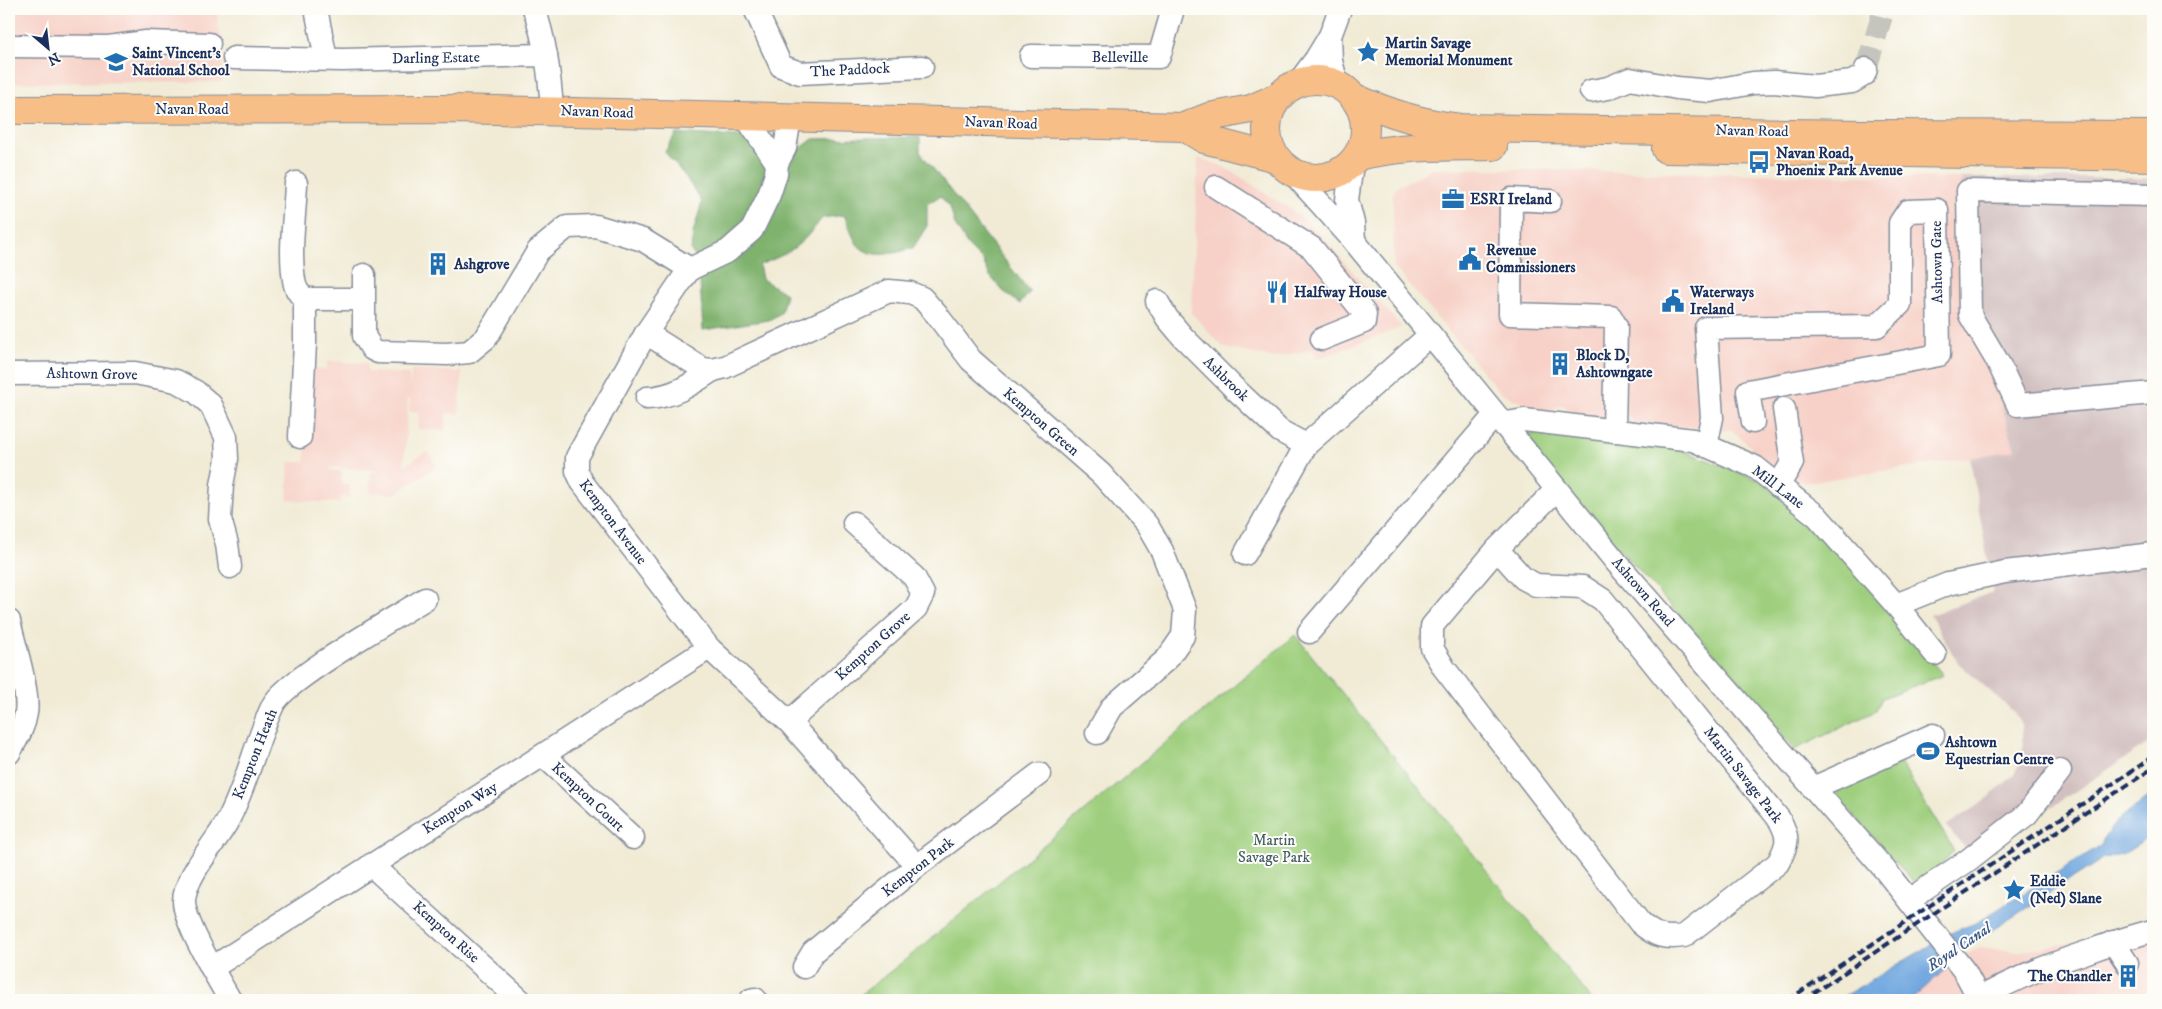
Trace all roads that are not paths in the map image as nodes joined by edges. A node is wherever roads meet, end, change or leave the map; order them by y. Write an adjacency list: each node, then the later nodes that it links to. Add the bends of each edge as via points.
1 (316, 9): 12 (street)
2 (534, 9): 9 (street)
3 (755, 9): 13 (street, The Paddock, via 781,66 800,73)
4 (1173, 9): 10 (street, Belleville, via 1159,57)
5 (1340, 9): 6 (street)
6 (1330, 36): 15 (street, via 1316,59); 16 (street, via 1331,61)
7 (209, 44): 8 (street, via 146,42 108,47)
8 (9, 46)
9 (546, 55): 12 (street, Darling Estate); 19 (street)
10 (1031, 56)
11 (234, 58): 12 (street, Darling Estate)
12 (326, 59)
13 (922, 67)
14 (1866, 69): 17 (street, via 1864,75 1852,82 1815,86 1774,82 1710,91 1630,79)
15 (1288, 90): 16 (main road, via 1317,79); 22 (main road, Navan Road, via 1251,109 1208,117); 27 (main road, via 1269,114 1267,131 1269,144)
16 (1346, 91): 23 (main road, Navan Road, via 1392,114 1460,128); 25 (main road, via 1361,107 1366,128)
17 (1591, 91)
18 (9, 110): 19 (main road, Navan Road)
19 (552, 111): 20 (main road, Navan Road)
20 (745, 116): 21 (main road, Navan Road); 26 (street)
21 (790, 118): 22 (main road, Navan Road); 26 (street, via 786,148)
22 (1184, 127): 27 (main road, Navan Road, via 1204,139)
23 (2153, 135)
24 (2153, 157): 25 (main road, Navan Road, via 1573,146 1407,147)
25 (1355, 160): 27 (main road, via 1340,173 1318,179 1307,178); 32 (street, via 1347,200)
26 (777, 163): 33 (street, via 769,195 752,230 728,251)
27 (1284, 165): 32 (street, Ashtown Road)
28 (296, 183): 36 (street, via 294,281)
29 (1216, 187): 39 (street, via 1312,248)
30 (2153, 194): 45 (street, via 1968,191 1970,315 2018,404)
31 (1550, 201): 50 (street, via 1511,199 1510,314 1611,317 1616,326)
32 (1354, 241): 35 (street, Ashtown Road)
33 (690, 269): 37 (street, via 643,240 596,226 567,227 538,251 486,338 469,352 378,352 372,349 364,336); 40 (street, Kempton Avenue)
34 (364, 275): 37 (street)
35 (1387, 283): 39 (street); 41 (street, Ashtown Road)
36 (305, 298): 37 (street); 51 (street, via 306,344)
37 (363, 299)
38 (1157, 301): 52 (street, Ashbrook, via 1183,337 1234,387 1280,431)
39 (1359, 307): 42 (street, via 1365,314 1364,322)
40 (646, 333): 43 (street, via 703,369); 65 (street, Kempton Avenue, via 577,457 577,471 582,482)
41 (1430, 335): 48 (street, Ashtown Road); 52 (street)
42 (1322, 339)
43 (713, 370): 46 (street, Kempton Green, via 682,390); 68 (street, Kempton Green, via 890,291 922,298 971,360 1101,474 1147,525 1162,551 1185,610 1184,636 1167,658 1112,707)
44 (9, 374): 60 (street, Ashtown Grove, via 135,373 176,381 211,405 226,437 227,459 220,519 228,544)
45 (2153, 393)
46 (647, 398)
47 (1784, 409): 54 (street, via 1792,463)
48 (1499, 420): 50 (street, Mill Lane); 55 (street, Ashtown Road); 64 (street)
49 (1753, 422): 53 (street, Ashtown Gate, via 1748,391 1938,355 1937,210 1908,211 1900,223 1900,304 1877,326 1706,328 1712,418)
50 (1614, 431): 53 (street, Mill Lane, via 1693,440)
51 (300, 437)
52 (1306, 445): 58 (street)
53 (1706, 446): 54 (street, Mill Lane, via 1755,467)
54 (1778, 486): 62 (street, Mill Lane, via 1817,516)
55 (1556, 490): 57 (street, Martin Savage Park); 74 (street, Ashtown Road)
56 (854, 523): 67 (street, Kempton Grove, via 914,577 923,594 916,608)
57 (1497, 549): 57 (street, Martin Savage Park, via 1432,626 1432,648 1640,923 1652,934 1670,938 1684,936 1778,863 1786,847 1787,832 1603,600 1583,587 1536,585 1523,578)
58 (1245, 554)
59 (2153, 554): 62 (street, via 1995,574 1948,584)
60 (230, 567)
61 (425, 600): 83 (street, Kempton Heath, via 298,680 274,703 227,821 184,893 187,914)
62 (1896, 605): 66 (street, Mill Lane)
63 (9, 621): 70 (street, via 27,699 20,732)
64 (1309, 632)
65 (709, 648): 67 (street, Kempton Avenue); 71 (street, Kempton Way)
66 (1935, 654)
67 (789, 722): 77 (street, Kempton Avenue)
68 (1097, 733)
69 (1933, 735): 74 (street)
70 (9, 753)
71 (544, 756): 75 (street, Kempton Court); 76 (street, Kempton Way)
72 (2060, 771): 78 (street, via 2027,814 1967,861)
73 (1039, 774): 77 (street, Kempton Park)
74 (1814, 788): 78 (street, Ashtown Road)
75 (633, 838)
76 (371, 865): 83 (street, Kempton Way); 85 (street, Kempton Rise)
77 (917, 866): 82 (street, Kempton Park, via 813,952)
78 (1909, 900): 86 (street, Ashtown Road, via 1965,972)
79 (2153, 931): 80 (street)
80 (2112, 942): 81 (street); 86 (street, via 2010,981)
81 (2127, 963)
82 (804, 967)
83 (212, 968): 84 (street, Kempton Heath)
84 (230, 1000)
85 (520, 1000)
86 (1979, 1000)

